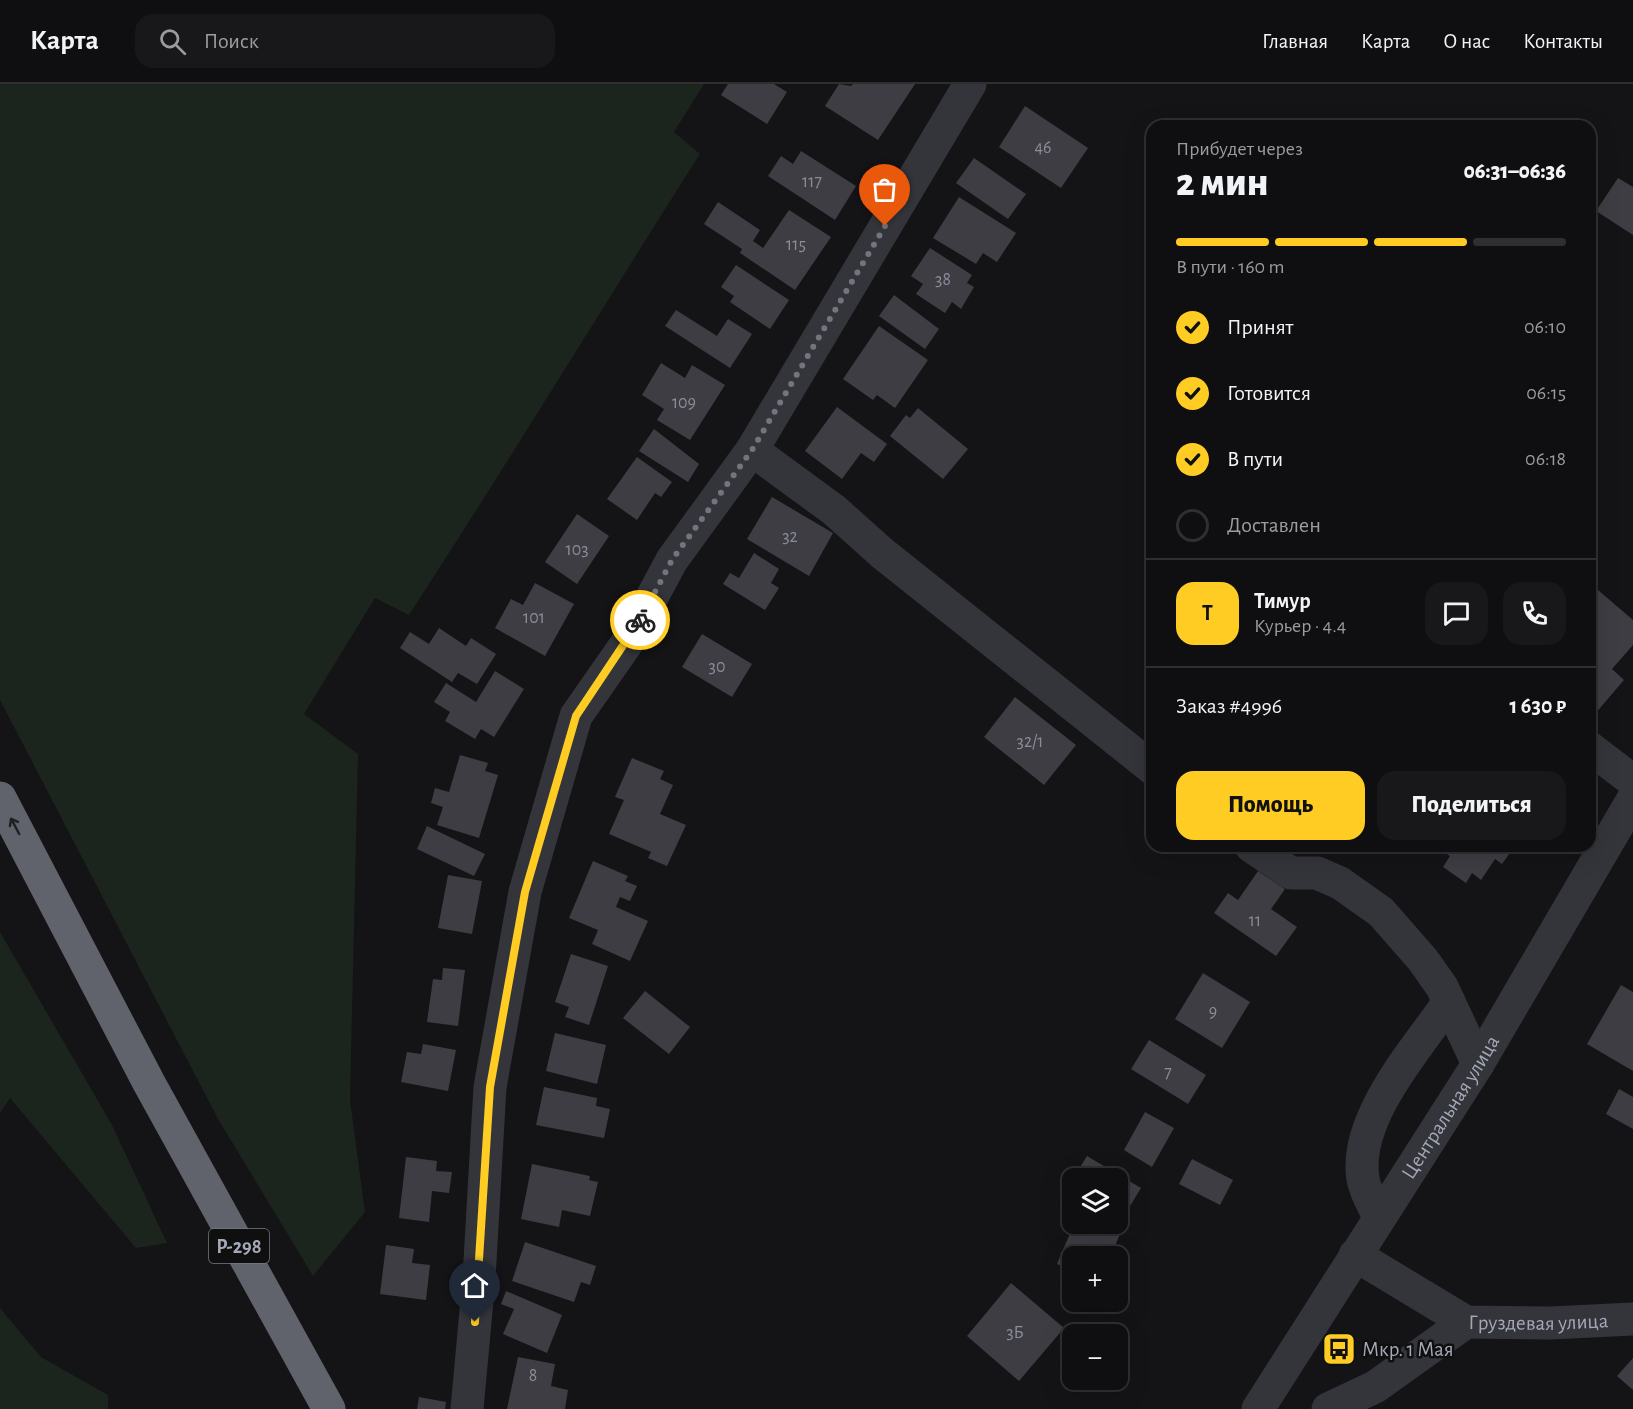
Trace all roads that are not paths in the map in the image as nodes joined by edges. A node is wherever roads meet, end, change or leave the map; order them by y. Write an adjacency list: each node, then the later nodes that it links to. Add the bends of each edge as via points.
1 (970, 84): 2 (street)
2 (752, 450): 4 (street, via 834,510 882,553); 20 (street, via 672,560 629,640 576,716 525,892 490,1087)
3 (1596, 753): 5 (street)
4 (1146, 763)
5 (1633, 781)
6 (0, 798): 14 (highway, Р-298, one-way to 6)
7 (1633, 800): 13 (street, Центральная улица)
8 (0, 844): 14 (highway, Р-298)
9 (1260, 852): 11 (street)
10 (1305, 852): 11 (street)
11 (1291, 873): 12 (street, via 1317,873 1381,912 1424,960)
12 (1449, 1002): 13 (street); 15 (street, via 1379,1102 1365,1140 1363,1179)
13 (1478, 1064): 15 (street, Центральная улица)
14 (148, 1083): 19 (highway, Р-298)
15 (1379, 1217): 16 (street, Центральная улица)
16 (1355, 1255): 18 (street, Груздевая улица); 21 (street, Центральная улица)
17 (1633, 1319): 18 (street, Груздевая улица)
18 (1466, 1322): 22 (street, via 1375,1388)
19 (329, 1409)
20 (467, 1409)
21 (1258, 1409)
22 (1328, 1409)

